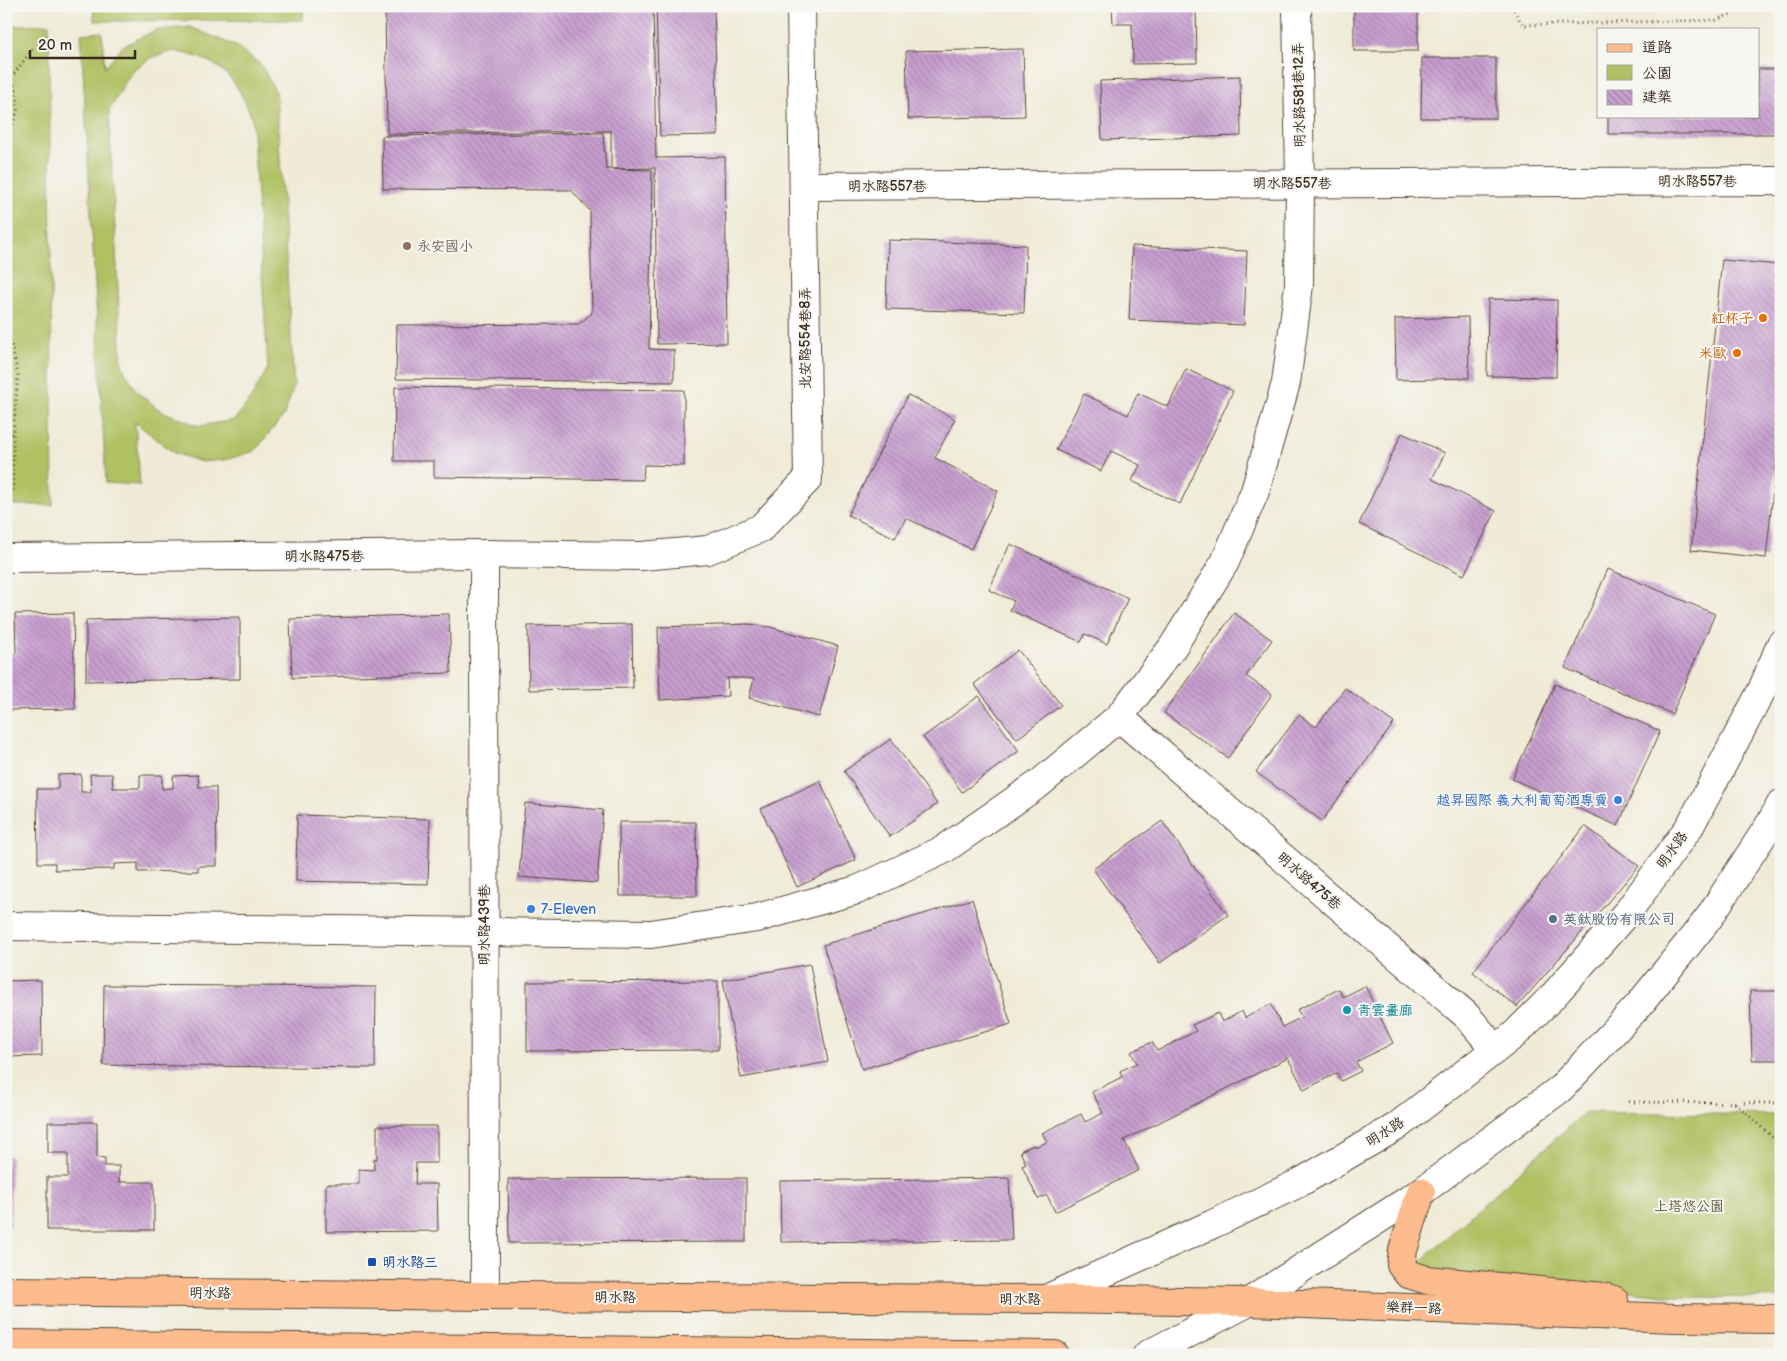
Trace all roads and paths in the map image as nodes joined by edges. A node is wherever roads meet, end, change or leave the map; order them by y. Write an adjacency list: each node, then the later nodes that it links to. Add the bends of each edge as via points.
1 (801, 6): 11 (street, 北安路554巷8弄)
2 (1297, 6): 10 (street, 明水路581巷12弄)
3 (1511, 6): 4 (path, via 1523,26 1716,20)
4 (1751, 6)
5 (34, 47): 7 (path)
6 (6, 72): 7 (path)
7 (11, 78): 8 (path, via 18,93 18,111 13,127)
8 (6, 135)
9 (1781, 180): 10 (street, 明水路557巷)
10 (1300, 183): 11 (street, 明水路557巷); 20 (street, 明水路581巷12弄, via 1299,285 1286,383 1255,491 1225,562 1172,648)
11 (804, 186): 17 (street, 北安路554巷8弄, via 808,478 761,528 708,550)
12 (6, 321): 14 (path, via 18,375)
13 (6, 432): 14 (path)
14 (13, 434): 15 (path, via 13,492)
15 (6, 494)
16 (484, 554): 17 (street, 明水路475巷); 18 (street, 明水路475巷); 23 (street, 明水路439巷)
17 (642, 556)
18 (6, 558)
19 (1781, 644): 24 (street, 明水路, via 1762,690 1690,826 1630,910 1553,996)
20 (1119, 717): 23 (street, 明水路581巷12弄, via 1040,783 943,850 857,890 757,918 651,934); 24 (street, 明水路475巷, via 1466,1015)
21 (1781, 804): 29 (street, via 1708,919 1638,1005 1560,1089)
22 (6, 926): 23 (street, 明水路581巷12弄)
23 (484, 932): 31 (street, 明水路439巷)
24 (1495, 1049): 32 (street, 明水路, via 1396,1127 1299,1183)
25 (1628, 1102): 26 (path)
26 (1735, 1103): 27 (path); 28 (path)
27 (1781, 1103)
28 (1781, 1145)
29 (1421, 1192): 33 (street); 34 (main road, via 1403,1250 1401,1265 1408,1274 1427,1280 1604,1298)
30 (6, 1291): 31 (main road, 明水路)
31 (485, 1296): 32 (main road, 明水路)
32 (1046, 1299): 33 (main road, 樂群一路)
33 (1249, 1302): 34 (main road, 樂群一路); 38 (street)
34 (1675, 1318): 35 (main road, 樂群一路)
35 (1781, 1319)
36 (6, 1344): 37 (main road)
37 (1055, 1355)
38 (1147, 1355)

